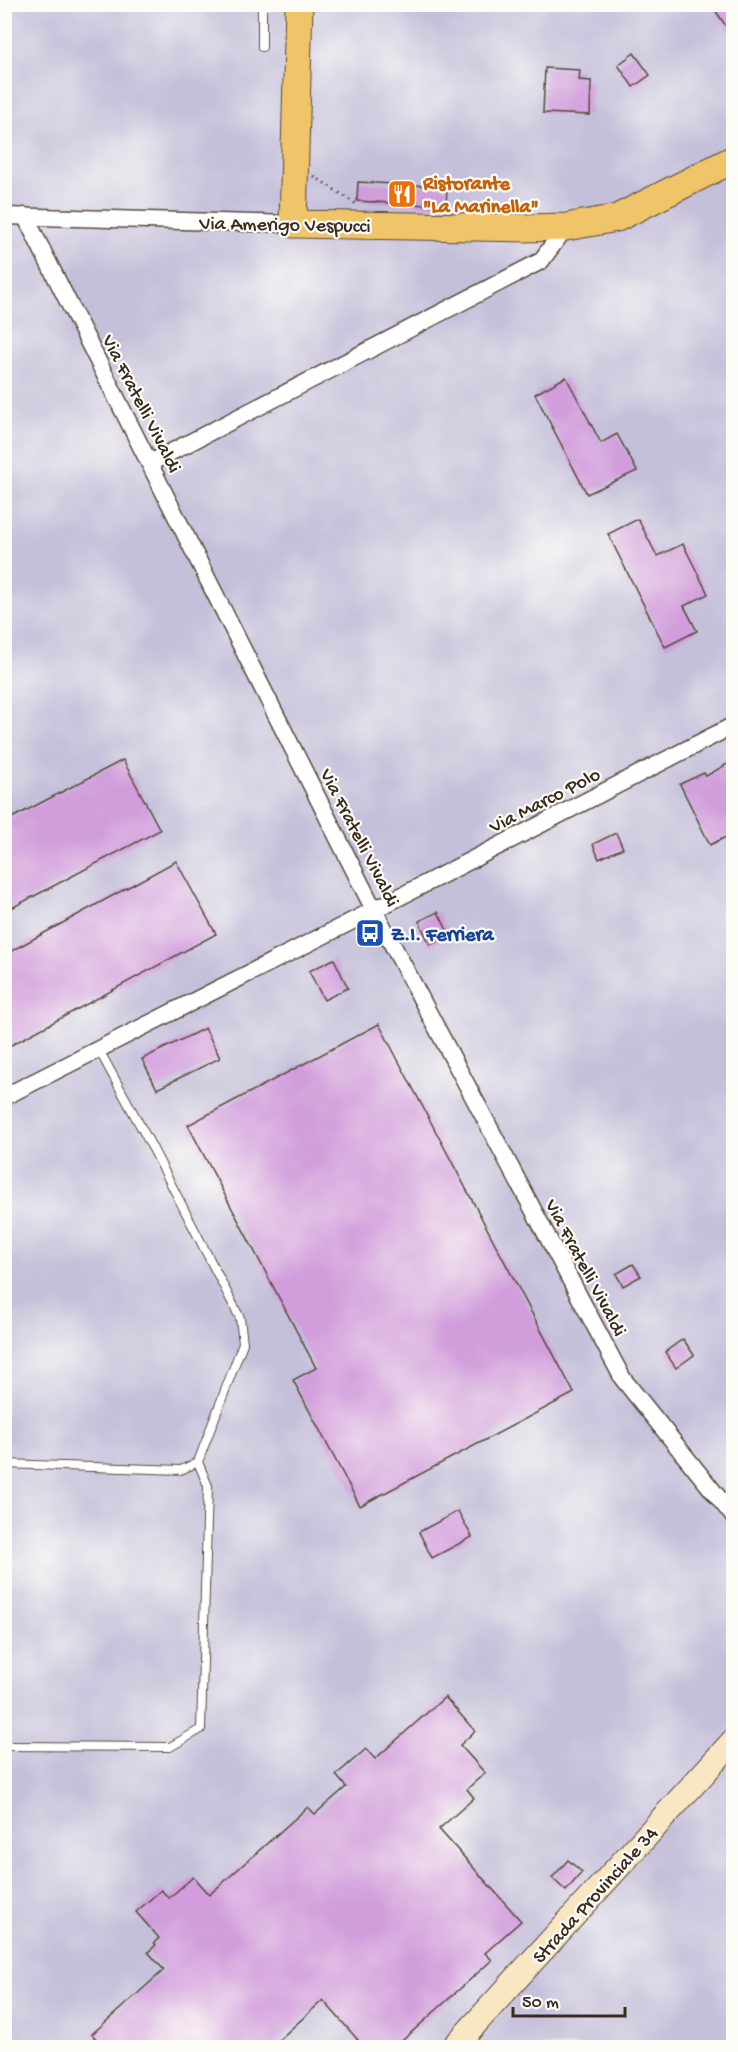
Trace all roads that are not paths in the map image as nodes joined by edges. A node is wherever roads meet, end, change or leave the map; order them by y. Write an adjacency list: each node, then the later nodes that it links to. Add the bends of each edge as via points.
1 (262, 4): 3 (lane)
2 (299, 4): 7 (main road)
3 (262, 47)
4 (734, 159): 8 (main road, Via Amerigo Vespucci, via 617,218)
5 (4, 216): 6 (street, Via Amerigo Vespucci)
6 (25, 216): 7 (street, Via Amerigo Vespucci); 9 (street, Via Fratelli Vivaldi)
7 (293, 224): 8 (main road, Via Amerigo Vespucci)
8 (566, 227): 9 (street, via 541,261)
9 (150, 464): 11 (street, Via Fratelli Vivaldi)
10 (734, 725): 11 (street, Via Marco Polo)
11 (374, 910): 12 (street, Via Marco Polo); 16 (street, Via Fratelli Vivaldi, via 623,1379)
12 (99, 1050): 13 (street, Via Marco Polo); 14 (lane, via 240,1318 243,1343)
13 (4, 1097)
14 (198, 1462): 15 (lane, via 181,1470); 18 (lane, via 208,1486 201,1729 170,1747)
15 (4, 1464)
16 (734, 1517)
17 (734, 1740): 19 (main road, Strada Provinciale 34)
18 (4, 1746)
19 (453, 2048)

